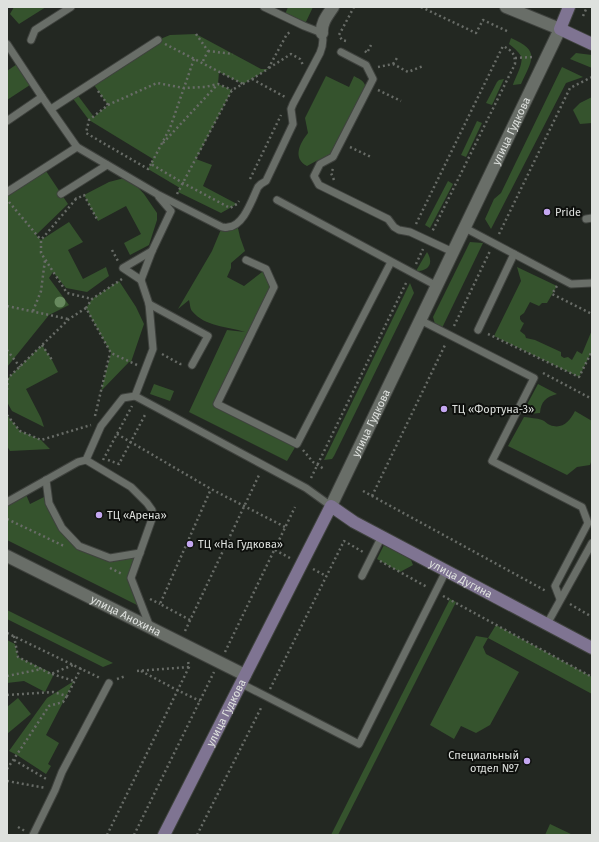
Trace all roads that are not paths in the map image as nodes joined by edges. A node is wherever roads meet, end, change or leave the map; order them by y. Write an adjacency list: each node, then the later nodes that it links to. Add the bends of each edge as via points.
1 (71, 7): 8 (lane, via 35,30)
2 (264, 7): 7 (lane)
3 (332, 7): 7 (street, via 323,23)
4 (506, 7): 6 (street)
5 (569, 7): 6 (street, улица Гудкова)
6 (560, 29): 11 (street); 22 (street, улица Гудкова)
7 (322, 33): 20 (lane, via 323,46 291,109 290,131 266,181 258,187 243,218 237,224 229,228 222,227)
8 (31, 40)
9 (158, 40): 14 (lane)
10 (7, 44): 13 (lane)
11 (592, 44)
12 (341, 52): 24 (lane, via 366,65 373,79 333,157 320,164 314,176 319,184 388,219 399,230 410,232)
13 (42, 97): 14 (lane); 15 (lane)
14 (51, 109): 16 (lane)
15 (7, 121)
16 (77, 147): 17 (lane); 18 (lane)
17 (107, 165): 19 (lane); 20 (lane)
18 (7, 192)
19 (62, 194)
20 (157, 194): 23 (lane, via 171,211)
21 (277, 200): 27 (lane)
22 (465, 228): 24 (street, улица Гудкова); 25 (lane)
23 (152, 251): 28 (lane); 28 (lane, via 123,268)
24 (453, 252): 30 (street, улица Гудкова)
25 (514, 254): 29 (lane, via 571,284); 33 (lane)
26 (246, 260): 27 (lane, via 266,269 274,287 217,404 297,444)
27 (391, 262): 30 (lane)
28 (141, 280): 31 (lane)
29 (592, 283)
30 (437, 286): 32 (street, улица Гудкова)
31 (149, 304): 34 (lane, via 208,336); 35 (lane, via 154,349)
32 (420, 320): 39 (street, улица Гудкова); 46 (lane, via 534,378 492,461 582,507 588,522 555,586)
33 (478, 330)
34 (192, 365)
35 (136, 396): 36 (lane, via 123,398 101,426); 39 (lane, via 306,488)
36 (86, 460): 37 (lane); 42 (lane, via 131,486 152,510 153,516)
37 (46, 480): 38 (lane); 42 (lane, via 52,510 62,528 79,546 110,558)
38 (7, 502)
39 (331, 506): 40 (street, улица Дугина, via 354,522); 50 (street, улица Гудкова)
40 (382, 536): 44 (street, улица Дугина); 45 (lane)
41 (592, 543): 46 (lane)
42 (140, 553): 48 (lane, via 131,578)
43 (7, 556): 48 (street, улица Анохина)
44 (446, 571): 47 (street, улица Дугина); 50 (lane, via 359,744)
45 (362, 576)
46 (560, 599): 47 (lane)
47 (547, 624): 49 (street, улица Дугина)
48 (150, 627): 50 (street, улица Анохина, via 220,662)
49 (592, 648)
50 (242, 679): 53 (street, улица Гудкова)
51 (109, 683): 52 (lane, via 62,772)
52 (33, 835)
53 (164, 835)

